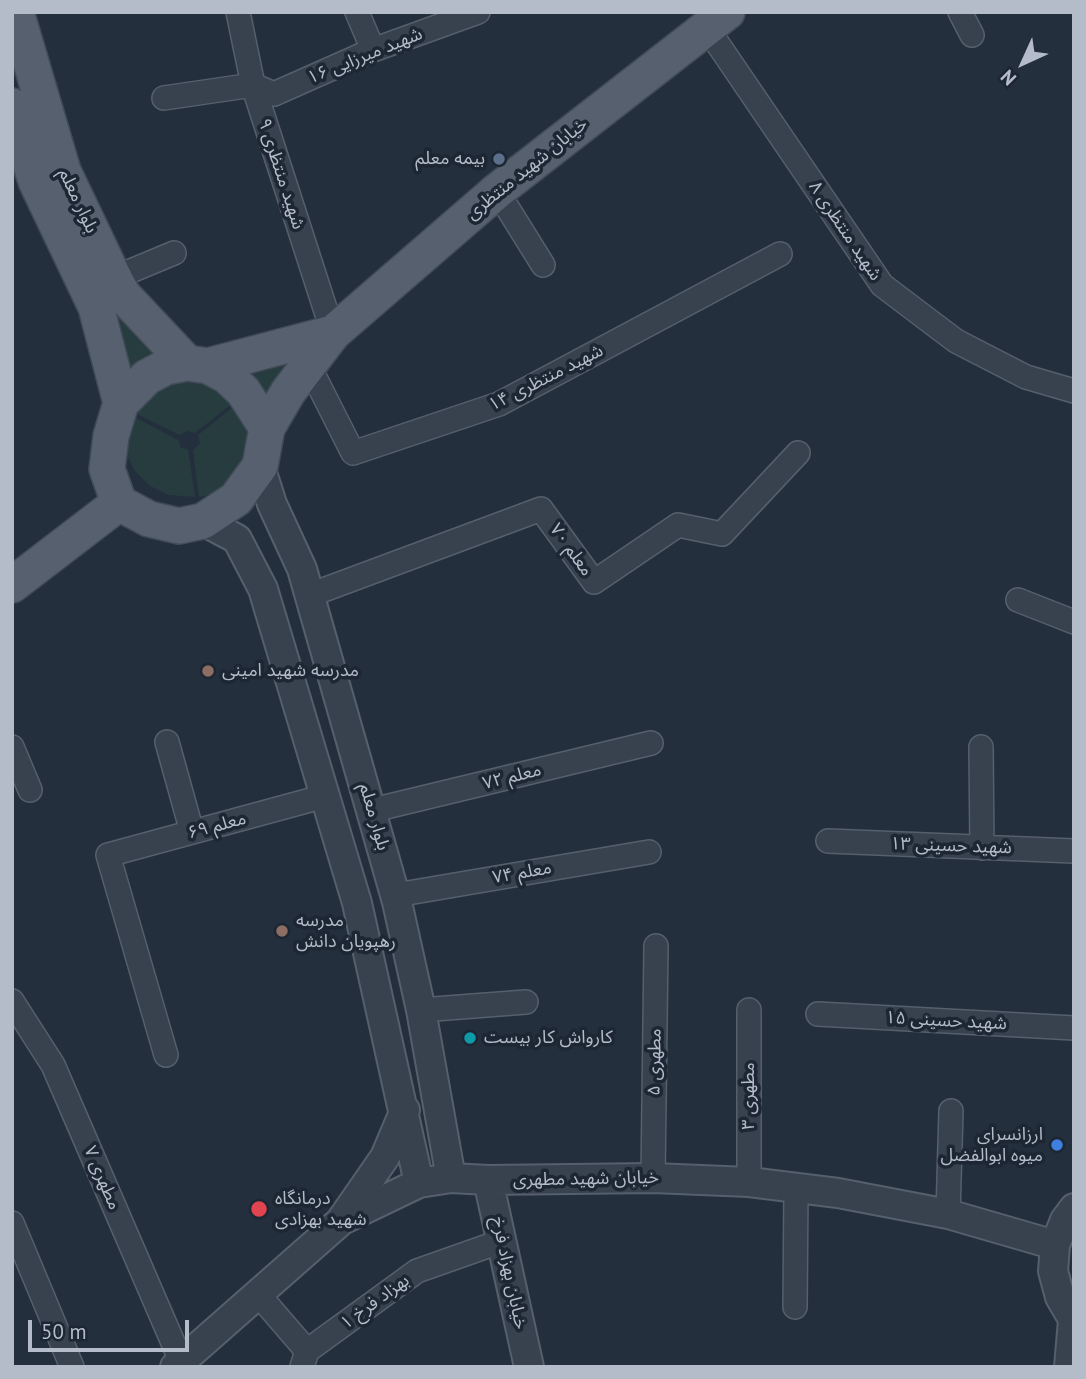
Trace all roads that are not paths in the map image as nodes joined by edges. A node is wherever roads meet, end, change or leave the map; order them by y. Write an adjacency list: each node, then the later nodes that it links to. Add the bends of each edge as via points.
1 (16, 12): 16 (main road, بلوار معلم, via 63,171)
2 (238, 12): 9 (street, شهید منتظری ۹)
3 (357, 12): 8 (street)
4 (478, 12): 8 (street, شهید میرزایی ۱۶)
5 (960, 12): 7 (street)
6 (717, 20): 12 (main road, خیابان شهید منتظری); 20 (street, شهید منتظری ۸, via 882,285 956,341 1026,377)
7 (972, 35)
8 (373, 50): 9 (street, شهید میرزایی ۱۶, via 274,94)
9 (253, 85): 10 (street, شهید میرزایی ۱۶); 17 (street, شهید منتظری ۹)
10 (164, 98)
11 (12, 106): 21 (main road, بلوار معلم, via 36,181 96,307)
12 (497, 191): 15 (street); 17 (main road, خیابان شهید منتظری)
13 (174, 253): 16 (street)
14 (780, 254): 18 (street, شهید منتظری ۱۴, via 499,404 353,453)
15 (543, 265)
16 (114, 278): 19 (main road, بلوار معلم, via 122,295)
17 (332, 333): 18 (main road); 19 (main road)
18 (309, 364): 22 (main road)
19 (198, 365): 21 (main road, via 166,367 147,377); 22 (main road, via 228,376)
20 (1074, 391)
21 (121, 403): 25 (main road, via 107,469)
22 (267, 428): 24 (main road)
23 (798, 453): 28 (street, معلم ۷۰, via 722,534 678,524 594,582 541,509)
24 (260, 467): 26 (main road, via 236,499); 28 (street, بلوار معلم)
25 (119, 503): 26 (main road, via 149,519 179,526); 27 (main road)
26 (203, 521): 36 (street, via 237,539 263,589)
27 (12, 585)
28 (310, 595): 37 (street, بلوار معلم)
29 (1018, 600): 30 (street)
30 (1074, 622)
31 (167, 742): 38 (street)
32 (651, 743): 37 (street, معلم ۷۲)
33 (12, 747): 35 (street)
34 (981, 747): 40 (street)
35 (30, 790)
36 (325, 796): 38 (street, معلم ۶۹); 44 (street)
37 (373, 810): 43 (street, بلوار معلم)
38 (192, 832): 52 (street, معلم ۶۹, via 108,855)
39 (828, 841): 40 (street, شهید حسینی ۱۳)
40 (982, 848): 41 (street, شهید حسینی ۱۳)
41 (1074, 851)
42 (649, 852): 43 (street, معلم ۷۴)
43 (396, 895): 44 (street); 48 (street, بلوار معلم)
44 (357, 902): 53 (street)
45 (656, 946): 56 (street, مطهری ۵)
46 (12, 1001): 71 (street, مطهری ۷, via 52,1065)
47 (526, 1002): 48 (street)
48 (421, 1010): 55 (street, بلوار معلم)
49 (749, 1010): 58 (street, مطهری ۳)
50 (818, 1014): 51 (street, شهید حسینی ۱۵)
51 (1074, 1028)
52 (166, 1055)
53 (405, 1110): 59 (street); 63 (street, via 385,1157)
54 (951, 1111): 62 (street)
55 (451, 1178): 57 (street, خیابان شهید مطهری); 59 (street, خیابان شهید مطهری)
56 (653, 1178): 57 (street, خیابان شهید مطهری); 58 (street, خیابان شهید مطهری)
57 (488, 1180): 65 (street, خیابان بهزاد فرخ)
58 (749, 1182): 60 (street, خیابان شهید مطهری)
59 (419, 1183): 63 (street, خیابان شهید مطهری)
60 (796, 1189): 62 (street, خیابان شهید مطهری); 68 (street)
61 (1074, 1208): 66 (street)
62 (948, 1214): 66 (street, خیابان شهید مطهری)
63 (342, 1220): 67 (street, خیابان شهید مطهری)
64 (12, 1223): 72 (street)
65 (502, 1241): 70 (street, بهزاد فرخ ۱, via 417,1270); 73 (street, خیابان بهزاد فرخ)
66 (1055, 1245): 69 (street, via 1060,1297)
67 (258, 1294): 70 (street); 71 (street, خیابان شهید مطهری)
68 (795, 1307)
69 (1074, 1321): 74 (street)
70 (304, 1359)
71 (178, 1364)
72 (72, 1367)
73 (528, 1367)
74 (1069, 1367)

